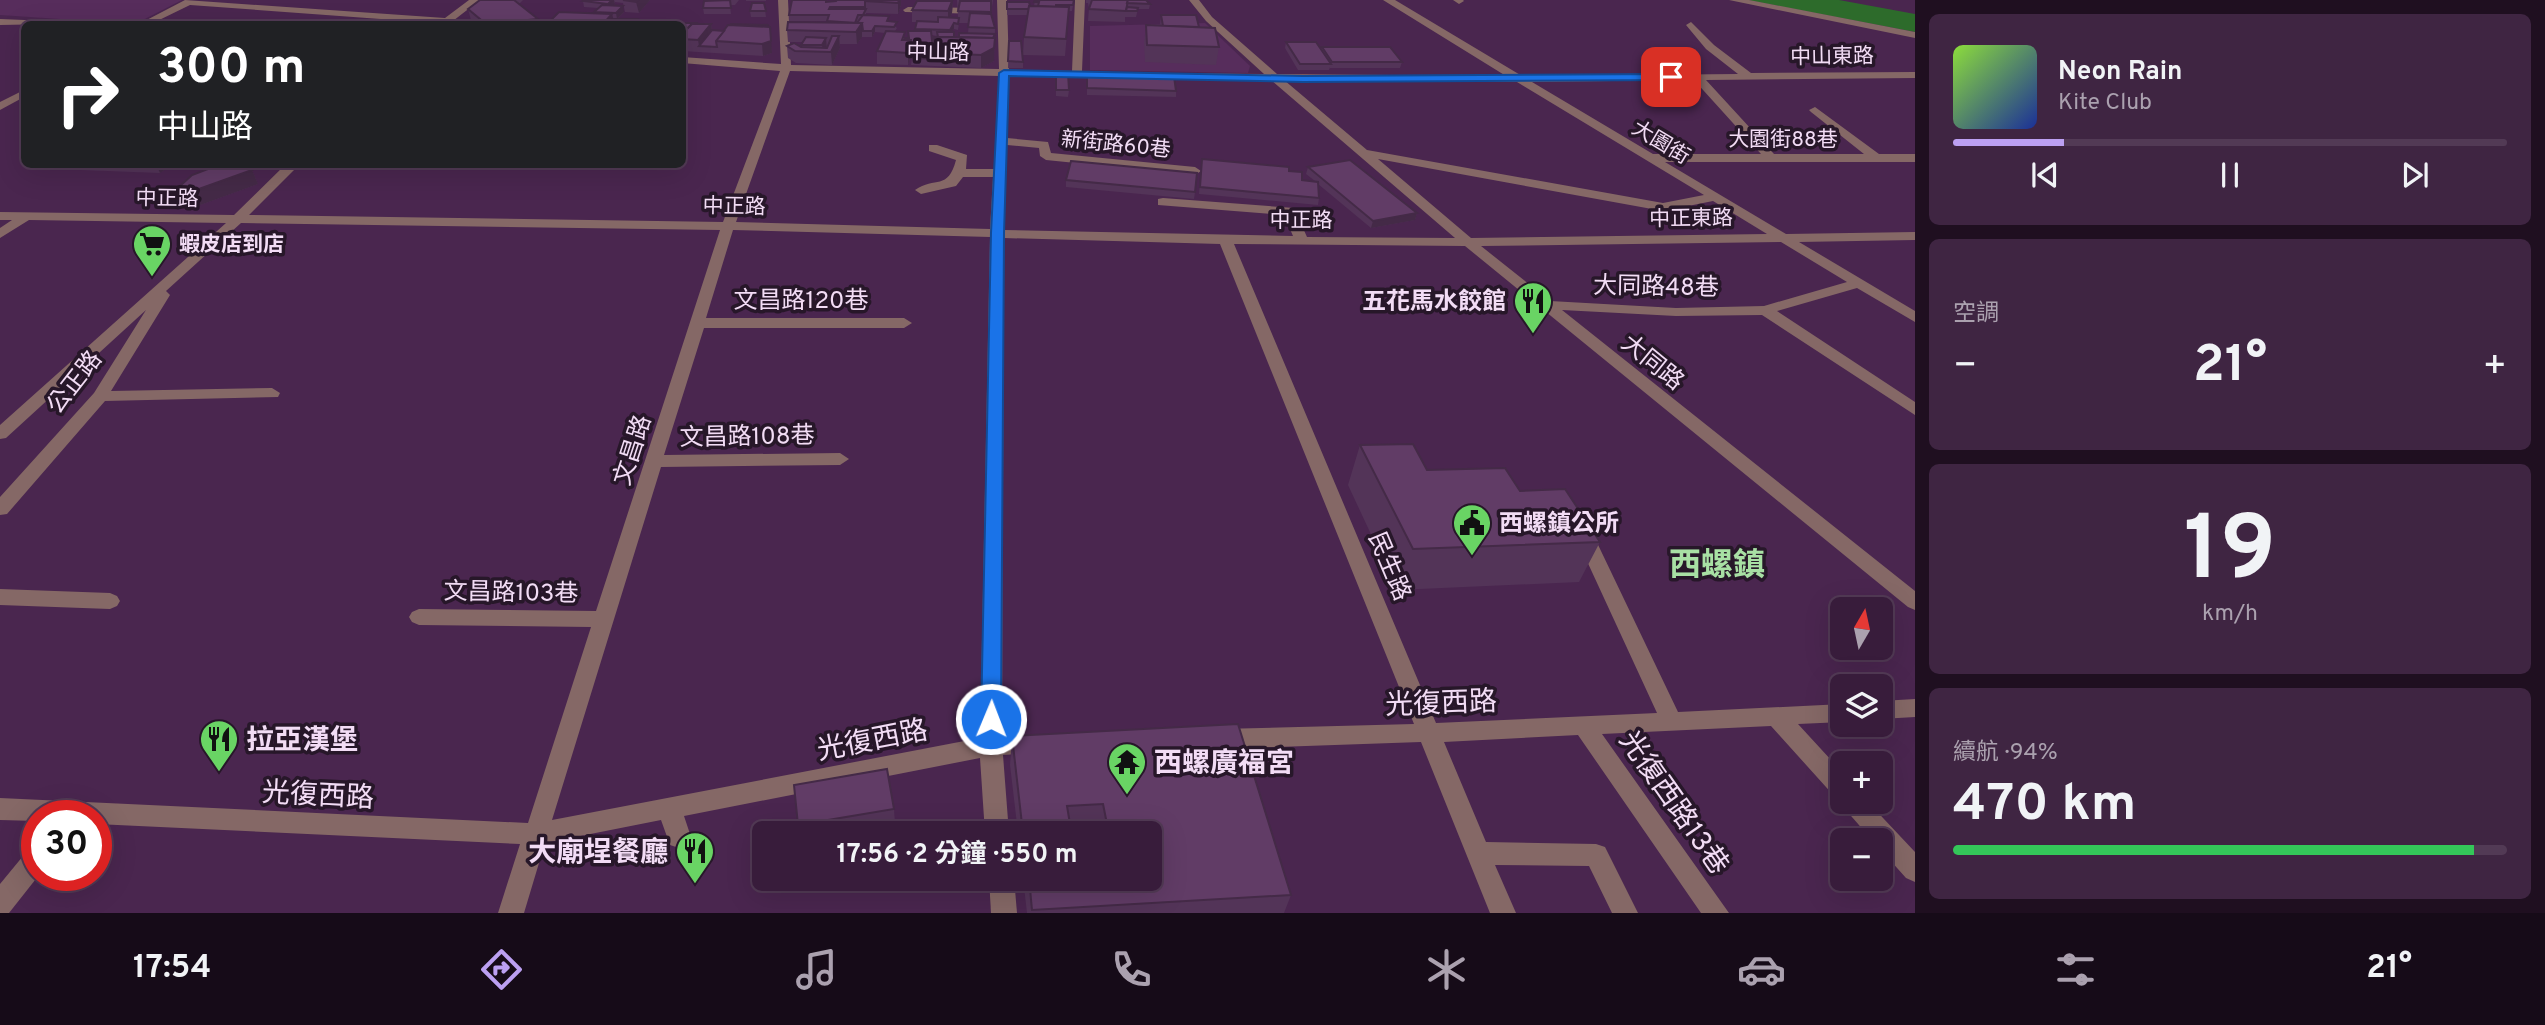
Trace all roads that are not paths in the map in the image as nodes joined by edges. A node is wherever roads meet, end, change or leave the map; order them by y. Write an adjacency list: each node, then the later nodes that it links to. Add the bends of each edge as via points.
1 (475, 0): 12 (street)
2 (783, 0): 19 (street, 文昌路)
3 (1080, 0): 21 (street)
4 (1194, 0): 27 (street, 大同路)
5 (1388, 0): 28 (street, 大園街)
6 (1734, 0): 17 (street)
7 (191, 1): 10 (street); 11 (street)
8 (906, 5): 9 (street); 15 (street)
9 (1002, 6): 20 (street)
10 (150, 21)
11 (422, 21)
12 (448, 21)
13 (0, 22): 14 (street)
14 (21, 23)
15 (900, 23)
16 (1691, 25): 26 (street, via 1710,47)
17 (1915, 35)
18 (686, 63): 19 (street, 中山路)
19 (786, 68): 20 (street, 中山路); 50 (street, 文昌路)
20 (1004, 73): 21 (street, 中山路); 33 (street)
21 (1077, 75): 22 (street, 中山路)
22 (1117, 75)
23 (1915, 75): 26 (street, 中山東路)
24 (1144, 76): 27 (street)
25 (1697, 77): 26 (street, 中山東路); 28 (street, 中山東路); 37 (street)
26 (1749, 77)
27 (1276, 79): 28 (street, 中山東路); 35 (street, 大同路)
28 (1519, 79): 36 (street, 大園街)
29 (21, 94): 30 (street)
30 (2, 104): 31 (street)
31 (21, 104)
32 (1815, 110): 38 (street)
33 (1001, 141): 41 (street, 新街路60巷, via 1044,145 1046,156); 43 (street)
34 (933, 148): 42 (street, via 963,158)
35 (1364, 153): 45 (street, 大同路, via 1663,207); 57 (street, 大同路)
36 (1651, 158): 37 (street, 大園街88巷); 45 (street, 大園街)
37 (1771, 158): 38 (street, 大園街88巷)
38 (1876, 158): 39 (street, 大園街88巷)
39 (1915, 158)
40 (290, 168): 49 (street, 公正路)
41 (1195, 172)
42 (959, 173): 43 (street); 44 (street, via 952,183)
43 (1000, 173): 51 (street)
44 (921, 190)
45 (1716, 197): 54 (street, 大園街)
46 (1163, 202): 56 (street, via 1289,211)
47 (0, 216): 48 (street, 中正路)
48 (27, 216): 49 (street, 中正路); 52 (street)
49 (237, 220): 50 (street, 中正路); 58 (street, 公正路)
50 (728, 226): 51 (street, 中正路); 63 (street, 文昌路)
51 (998, 233): 55 (street, 中正路); 89 (street)
52 (0, 234)
53 (1915, 236): 54 (street, 中正東路)
54 (1784, 238): 57 (street, 中正東路); 59 (street, 大園街)
55 (1225, 240): 56 (street, 中正路); 86 (street, 民生路)
56 (1302, 241): 57 (street, 中正路)
57 (1468, 242): 60 (street, 大同路)
58 (175, 276): 66 (street, 公正路); 68 (street, 公正路)
59 (1859, 284): 61 (street, 大同路48巷); 62 (street, 大園街)
60 (1546, 306): 61 (street, 大同路48巷, via 1676,312); 77 (street, 大同路)
61 (1765, 310): 67 (street)
62 (1915, 317)
63 (698, 323): 64 (street, 文昌路120巷); 72 (street, 文昌路)
64 (904, 323)
65 (272, 393): 66 (street)
66 (100, 396): 73 (street, 公正路)
67 (1915, 410)
68 (19, 417): 69 (street); 70 (street, 公正路)
69 (0, 418)
70 (0, 434)
71 (840, 459): 72 (street, 文昌路108巷)
72 (654, 461): 79 (street, 文昌路)
73 (0, 509)
74 (1574, 514): 84 (street)
75 (0, 597): 76 (street)
76 (110, 601)
77 (1915, 602)
78 (419, 617): 79 (street, 文昌路103巷)
79 (604, 619): 97 (street, 文昌路)
80 (1915, 708): 81 (street)
81 (1893, 709)
82 (1830, 714): 83 (street, 光復西路)
83 (1778, 718): 84 (street, 光復西路); 90 (street)
84 (1672, 722): 85 (street, 光復西路)
85 (1584, 726): 86 (street, 光復西路); 108 (street, 光復西路13巷)
86 (1431, 733): 87 (street, 光復西路); 99 (street, 民生路)
87 (1195, 740)
88 (1059, 744): 89 (street, 光復西路)
89 (991, 746): 91 (street, 光復西路); 96 (street)
90 (1830, 776)
91 (669, 808): 97 (street, 光復西路); 98 (street)
92 (0, 809): 93 (street, 光復西路)
93 (21, 810)
94 (1864, 814): 100 (street)
95 (112, 816): 97 (street, 光復西路)
96 (996, 821)
97 (535, 834): 104 (street, 文昌路)
98 (679, 837)
99 (1479, 853): 106 (street, 民生路); 107 (street, via 1596,855)
100 (1915, 870)
101 (21, 878): 103 (street)
102 (1002, 891): 105 (street)
103 (0, 904)
104 (511, 913)
105 (1003, 913)
106 (1503, 913)
107 (1625, 913)
108 (1716, 913)

